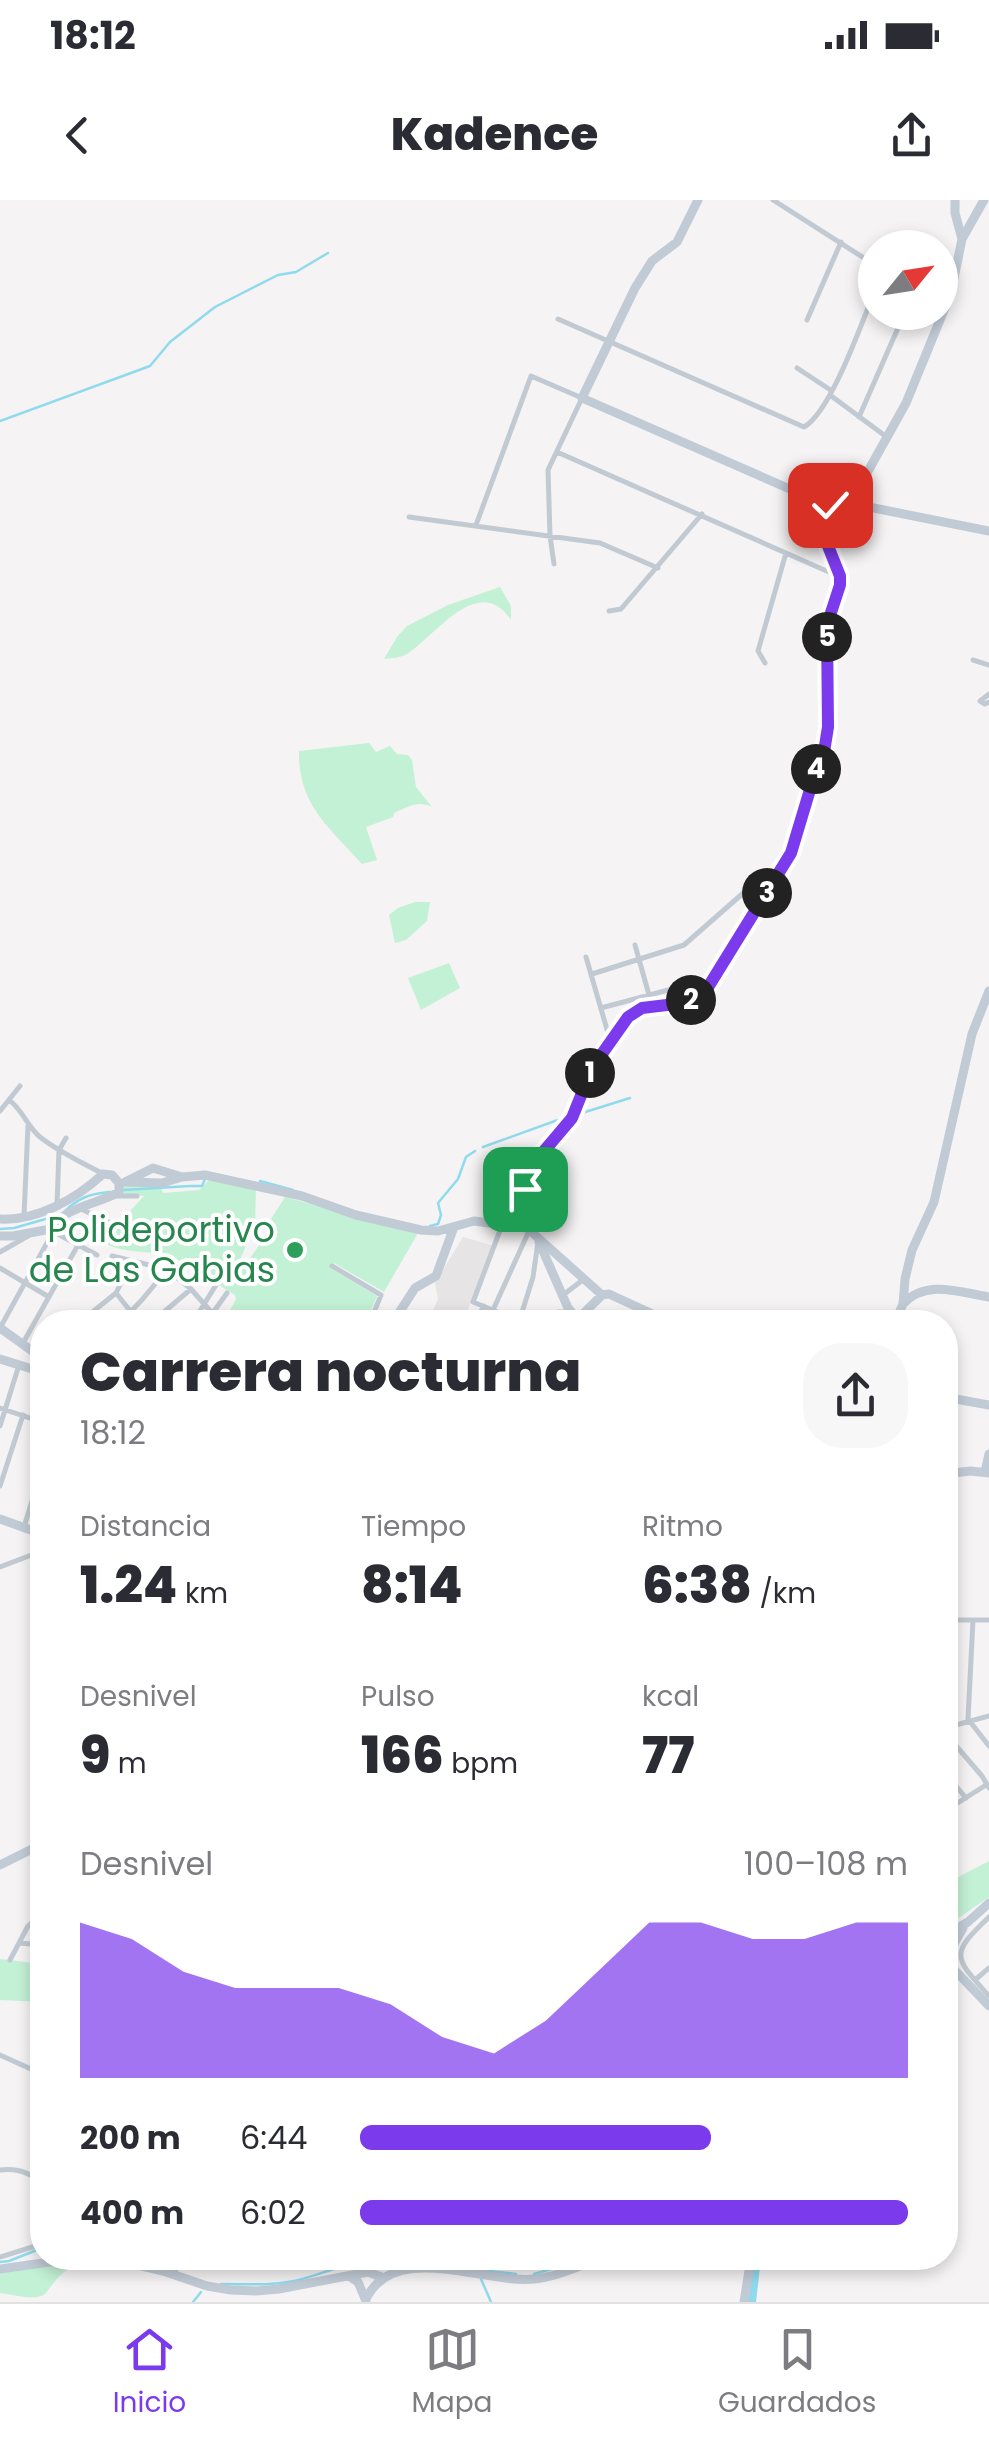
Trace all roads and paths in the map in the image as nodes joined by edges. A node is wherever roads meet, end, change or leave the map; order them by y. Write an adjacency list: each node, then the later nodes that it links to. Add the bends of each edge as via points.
1 (698, 200): 12 (street, via 677,242 652,262)
2 (773, 200): 6 (street)
3 (955, 200): 5 (street)
4 (984, 200): 5 (street)
5 (962, 239): 17 (street, via 952,292)
6 (841, 242): 7 (street); 9 (street)
7 (858, 254)
8 (558, 319): 12 (street)
9 (807, 320)
10 (858, 330): 14 (street)
11 (897, 330): 16 (street)
12 (609, 340): 14 (street, via 804,427); 15 (street)
13 (798, 368): 14 (street)
14 (831, 394): 16 (street)
15 (582, 398): 18 (street); 19 (street); 23 (street, via 531,376)
16 (860, 417): 17 (street)
17 (888, 438): 20 (street)
18 (557, 452): 21 (street); 25 (street, via 548,470)
19 (815, 500): 20 (street); 27 (street)
20 (851, 503): 24 (street)
21 (702, 514): 26 (street); 29 (street)
22 (409, 517): 23 (street)
23 (476, 525): 25 (street)
24 (989, 532)
25 (550, 536): 28 (street); 29 (street, via 600,543)
26 (786, 552): 30 (street); 34 (street, via 758,651)
27 (833, 559): 30 (street); 31 (street)
28 (554, 564)
29 (658, 568): 32 (street, via 621,609)
30 (828, 570): 31 (street)
31 (840, 576): 38 (street, via 827,625 824,752 791,853)
32 (609, 611)
33 (973, 660): 35 (street)
34 (766, 663)
35 (989, 665)
36 (989, 694): 37 (street, via 980,701)
37 (989, 702)
38 (763, 898): 41 (street, via 749,888 684,944); 43 (street)
39 (635, 945): 41 (street)
40 (586, 957): 42 (street)
41 (639, 959): 42 (street); 45 (street)
42 (592, 974): 46 (street)
43 (714, 978): 45 (street); 45 (street, via 702,997 675,1004)
44 (989, 991): 90 (street, via 972,1034 934,1202 912,1250)
45 (651, 1000): 46 (street); 47 (street)
46 (601, 1008): 47 (street)
47 (612, 1036): 67 (street, via 572,1118 532,1168 522,1203)
48 (20, 1086): 49 (street)
49 (8, 1100): 50 (street); 51 (street)
50 (0, 1111)
51 (28, 1124): 53 (street); 61 (street)
52 (66, 1138): 53 (street)
53 (59, 1150): 54 (street); 58 (street)
54 (103, 1174): 55 (street); 58 (street)
55 (122, 1182): 56 (street); 64 (street, via 153,1168 182,1177 205,1175 421,1230)
56 (114, 1196): 57 (street); 59 (street)
57 (136, 1196)
58 (57, 1205): 60 (street)
59 (81, 1209): 65 (street); 66 (street)
60 (46, 1211): 61 (street); 65 (street)
61 (24, 1219): 62 (street)
62 (0, 1220)
63 (502, 1223): 64 (street); 67 (street); 92 (street, via 473,1302)
64 (454, 1227): 102 (street, via 436,1276 415,1288)
65 (53, 1228): 68 (street); 71 (street); 81 (street)
66 (119, 1228)
67 (528, 1229): 70 (street); 104 (street)
68 (36, 1232): 69 (street); 72 (street)
69 (0, 1236)
70 (538, 1239): 80 (street); 86 (street); 105 (street)
71 (78, 1245): 73 (street); 89 (street)
72 (0, 1252)
73 (97, 1255)
74 (112, 1256): 75 (street)
75 (132, 1260): 78 (street); 84 (street)
76 (172, 1260): 78 (street)
77 (332, 1266): 101 (street, via 381,1295)
78 (166, 1269): 83 (street); 96 (street)
79 (1, 1270): 81 (street)
80 (584, 1280): 86 (street); 87 (street)
81 (26, 1283): 89 (street); 110 (street)
82 (216, 1285): 91 (street)
83 (191, 1289): 91 (street); 97 (street)
84 (116, 1293): 94 (street); 95 (street)
85 (226, 1293): 100 (street)
86 (563, 1296): 106 (street)
87 (602, 1296): 107 (street); 108 (street)
88 (989, 1297): 90 (street, via 925,1289)
89 (50, 1298): 93 (street)
90 (903, 1304): 109 (street)
91 (204, 1305): 98 (street); 99 (street)
92 (484, 1306): 103 (street); 104 (street)
93 (43, 1310)
94 (95, 1310)
95 (129, 1310)
96 (133, 1310)
97 (166, 1310)
98 (200, 1310)
99 (208, 1310)
100 (215, 1310)
101 (375, 1310)
102 (401, 1310)
103 (482, 1310)
104 (493, 1310)
105 (523, 1310)
106 (573, 1310)
107 (588, 1310)
108 (644, 1310)
109 (900, 1310)
110 (0, 1328): 112 (street)
111 (30, 1331): 112 (street)
112 (22, 1344): 113 (street)
113 (30, 1349)
114 (0, 1359): 115 (street)
115 (19, 1365): 116 (street); 119 (street)
116 (30, 1368)
117 (958, 1399): 118 (street)
118 (989, 1405)
119 (3, 1409): 120 (street); 122 (street)
120 (23, 1415): 121 (street); 126 (street)
121 (30, 1418)
122 (0, 1426)
123 (989, 1454): 125 (street)
124 (958, 1472): 125 (street)
125 (987, 1472)
126 (0, 1486)
127 (30, 1507): 129 (street)
128 (0, 1519): 129 (street)
129 (24, 1527): 130 (street)
130 (30, 1529)
131 (30, 1556): 132 (street)
132 (0, 1567)
133 (958, 1620): 134 (street)
134 (974, 1620): 135 (street); 137 (street)
135 (989, 1620)
136 (989, 1716): 137 (street)
137 (969, 1722): 138 (street); 139 (street)
138 (958, 1726)
139 (989, 1746)
140 (958, 1747): 141 (street)
141 (988, 1786): 143 (street)
142 (958, 1788): 143 (street)
143 (966, 1798): 144 (street)
144 (958, 1803)
145 (30, 1850): 146 (street)
146 (0, 1864)
147 (989, 1903): 150 (street)
148 (989, 1917): 156 (street, via 961,1949)
149 (30, 1924): 151 (street)
150 (958, 1934)
151 (19, 1943): 152 (street); 153 (street)
152 (30, 1944)
153 (10, 1960)
154 (958, 1963): 156 (street)
155 (989, 1968): 156 (street)
156 (970, 1980): 157 (street); 158 (street)
157 (989, 1996)
158 (989, 2006)
159 (0, 2055): 160 (street)
160 (30, 2069)
161 (0, 2170): 162 (street)
162 (30, 2175)
163 (30, 2248): 164 (street)
164 (0, 2257)
165 (30, 2265): 166 (street)
166 (0, 2269)
167 (158, 2270): 174 (street, via 206,2286 256,2291)
168 (397, 2270): 174 (street)
169 (446, 2270): 173 (street)
170 (486, 2270): 173 (street)
171 (565, 2270): 173 (street, via 538,2279)
172 (749, 2270): 175 (street)
173 (485, 2275)
174 (367, 2284)
175 (744, 2302)

